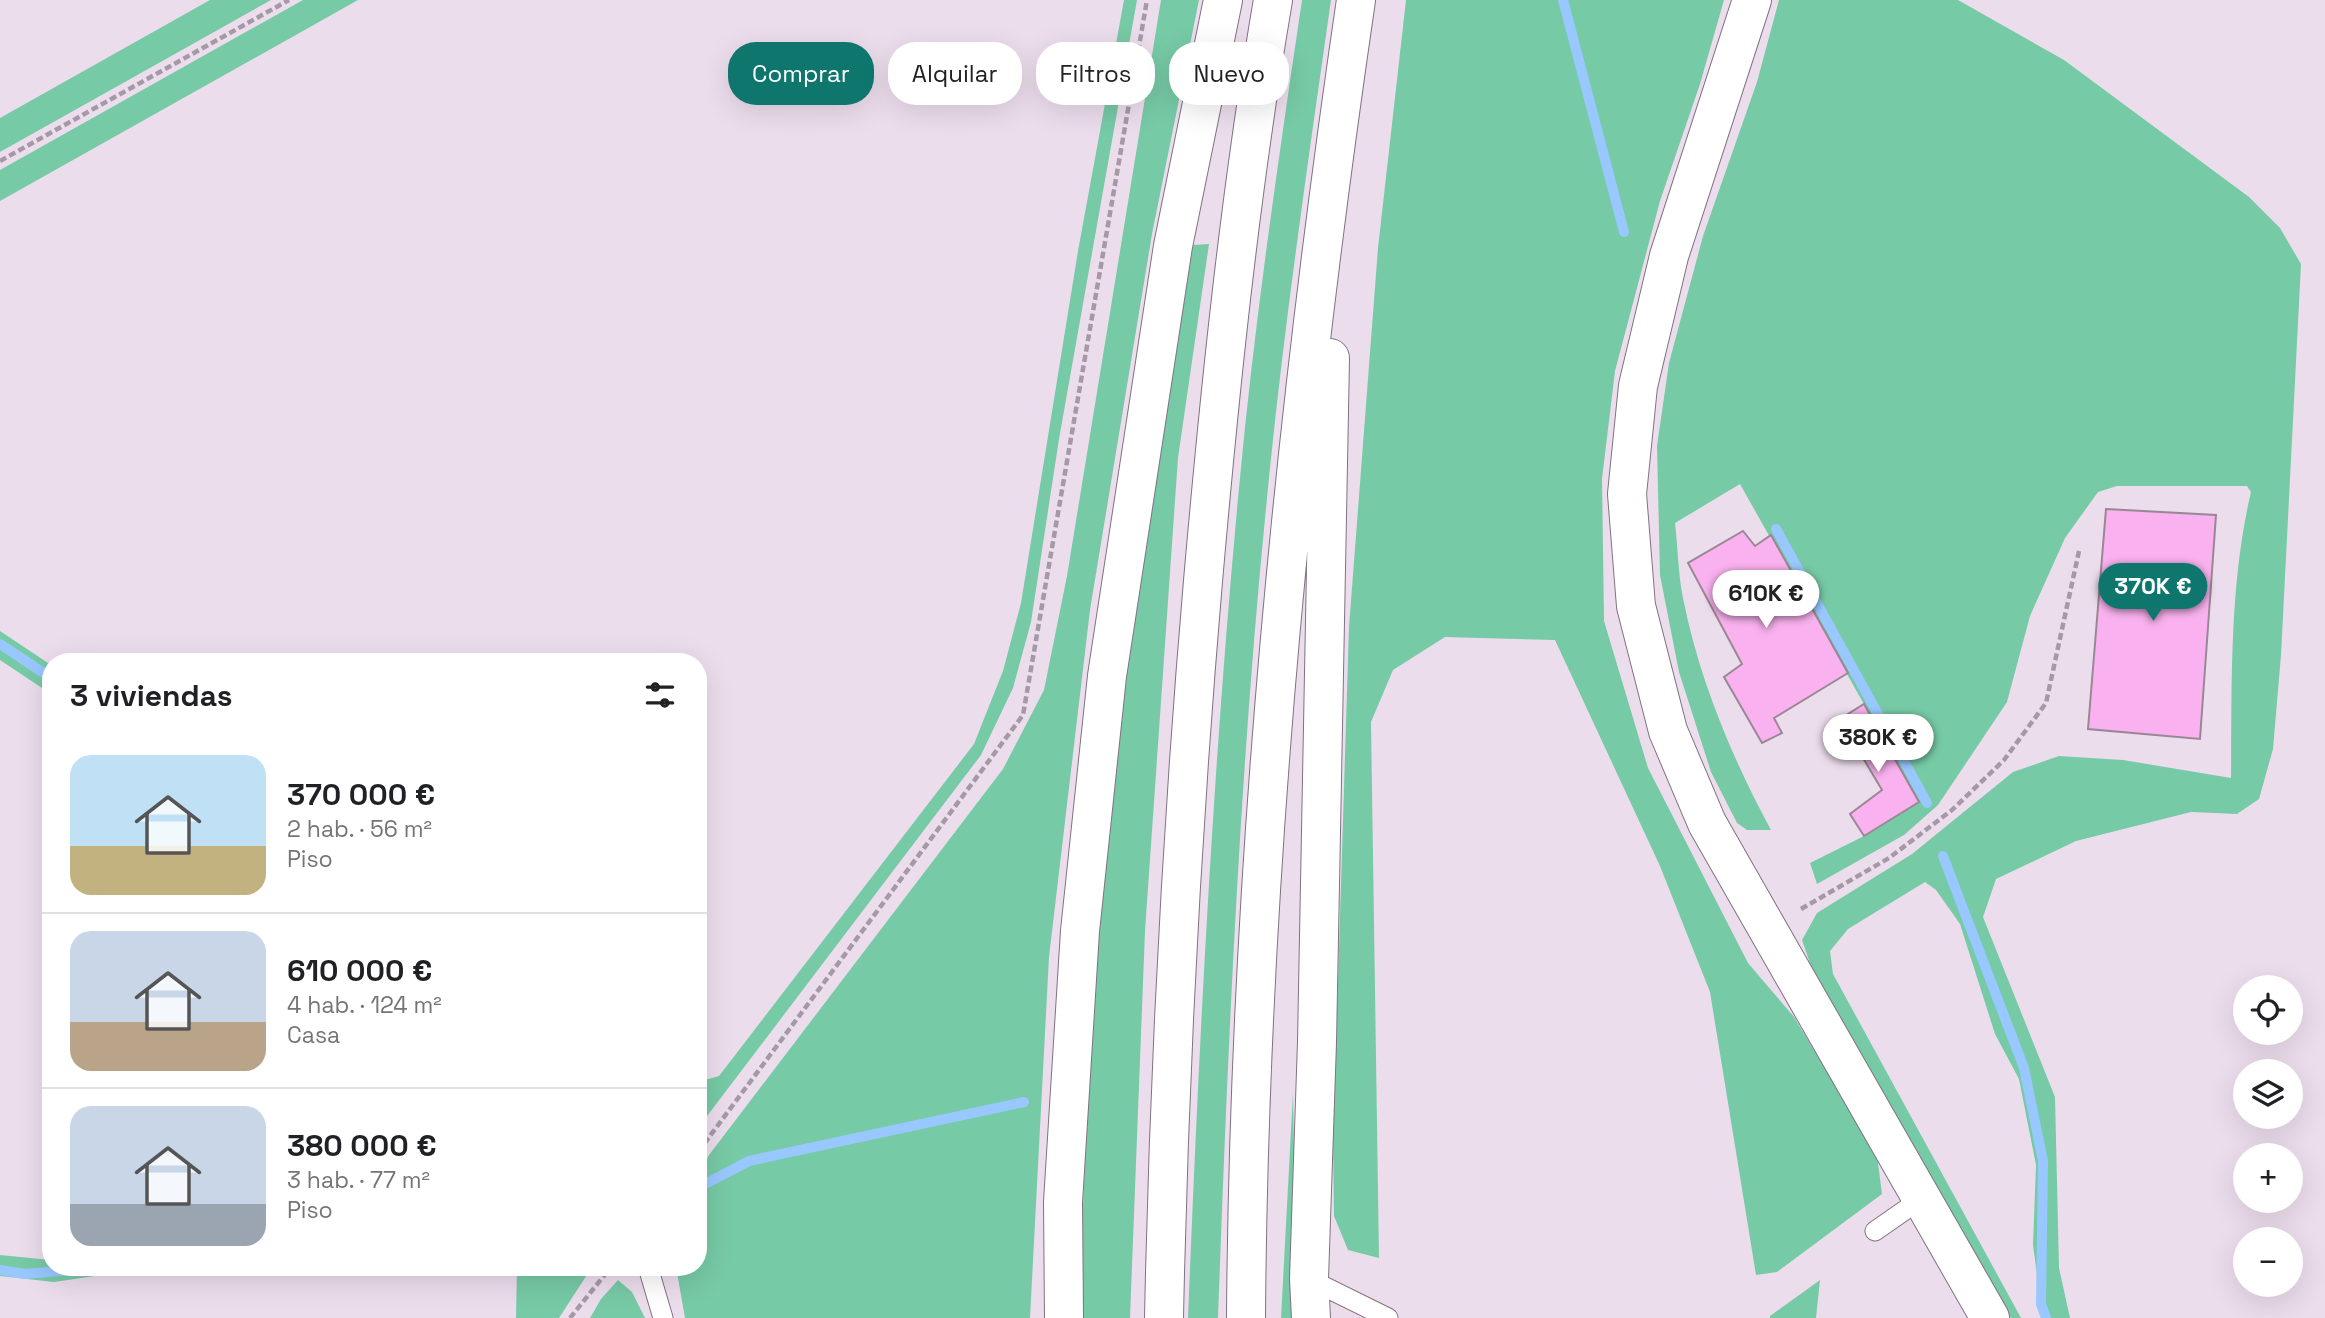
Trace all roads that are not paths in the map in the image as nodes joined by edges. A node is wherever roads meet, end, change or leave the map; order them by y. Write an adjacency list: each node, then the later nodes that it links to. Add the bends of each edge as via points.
1 (1223, 0): 11 (main road, via 1173,247 1107,676 1080,931 1063,1202)
2 (1273, 0): 12 (main road, via 1220,392 1186,782)
3 (1356, 0): 5 (main road)
4 (1752, 0): 6 (main road, via 1670,256 1638,386 1627,494 1636,606 1668,731 1707,823)
5 (1335, 140): 9 (main road); 13 (main road, via 1300,421 1269,786 1247,1148)
6 (1921, 1199): 7 (lane); 16 (main road)
7 (1875, 1231)
8 (651, 1276): 10 (lane)
9 (1309, 1279): 14 (main road); 15 (lane)
10 (663, 1318)
11 (1065, 1318)
12 (1164, 1318)
13 (1246, 1318)
14 (1311, 1318)
15 (1388, 1318)
16 (1990, 1318)

